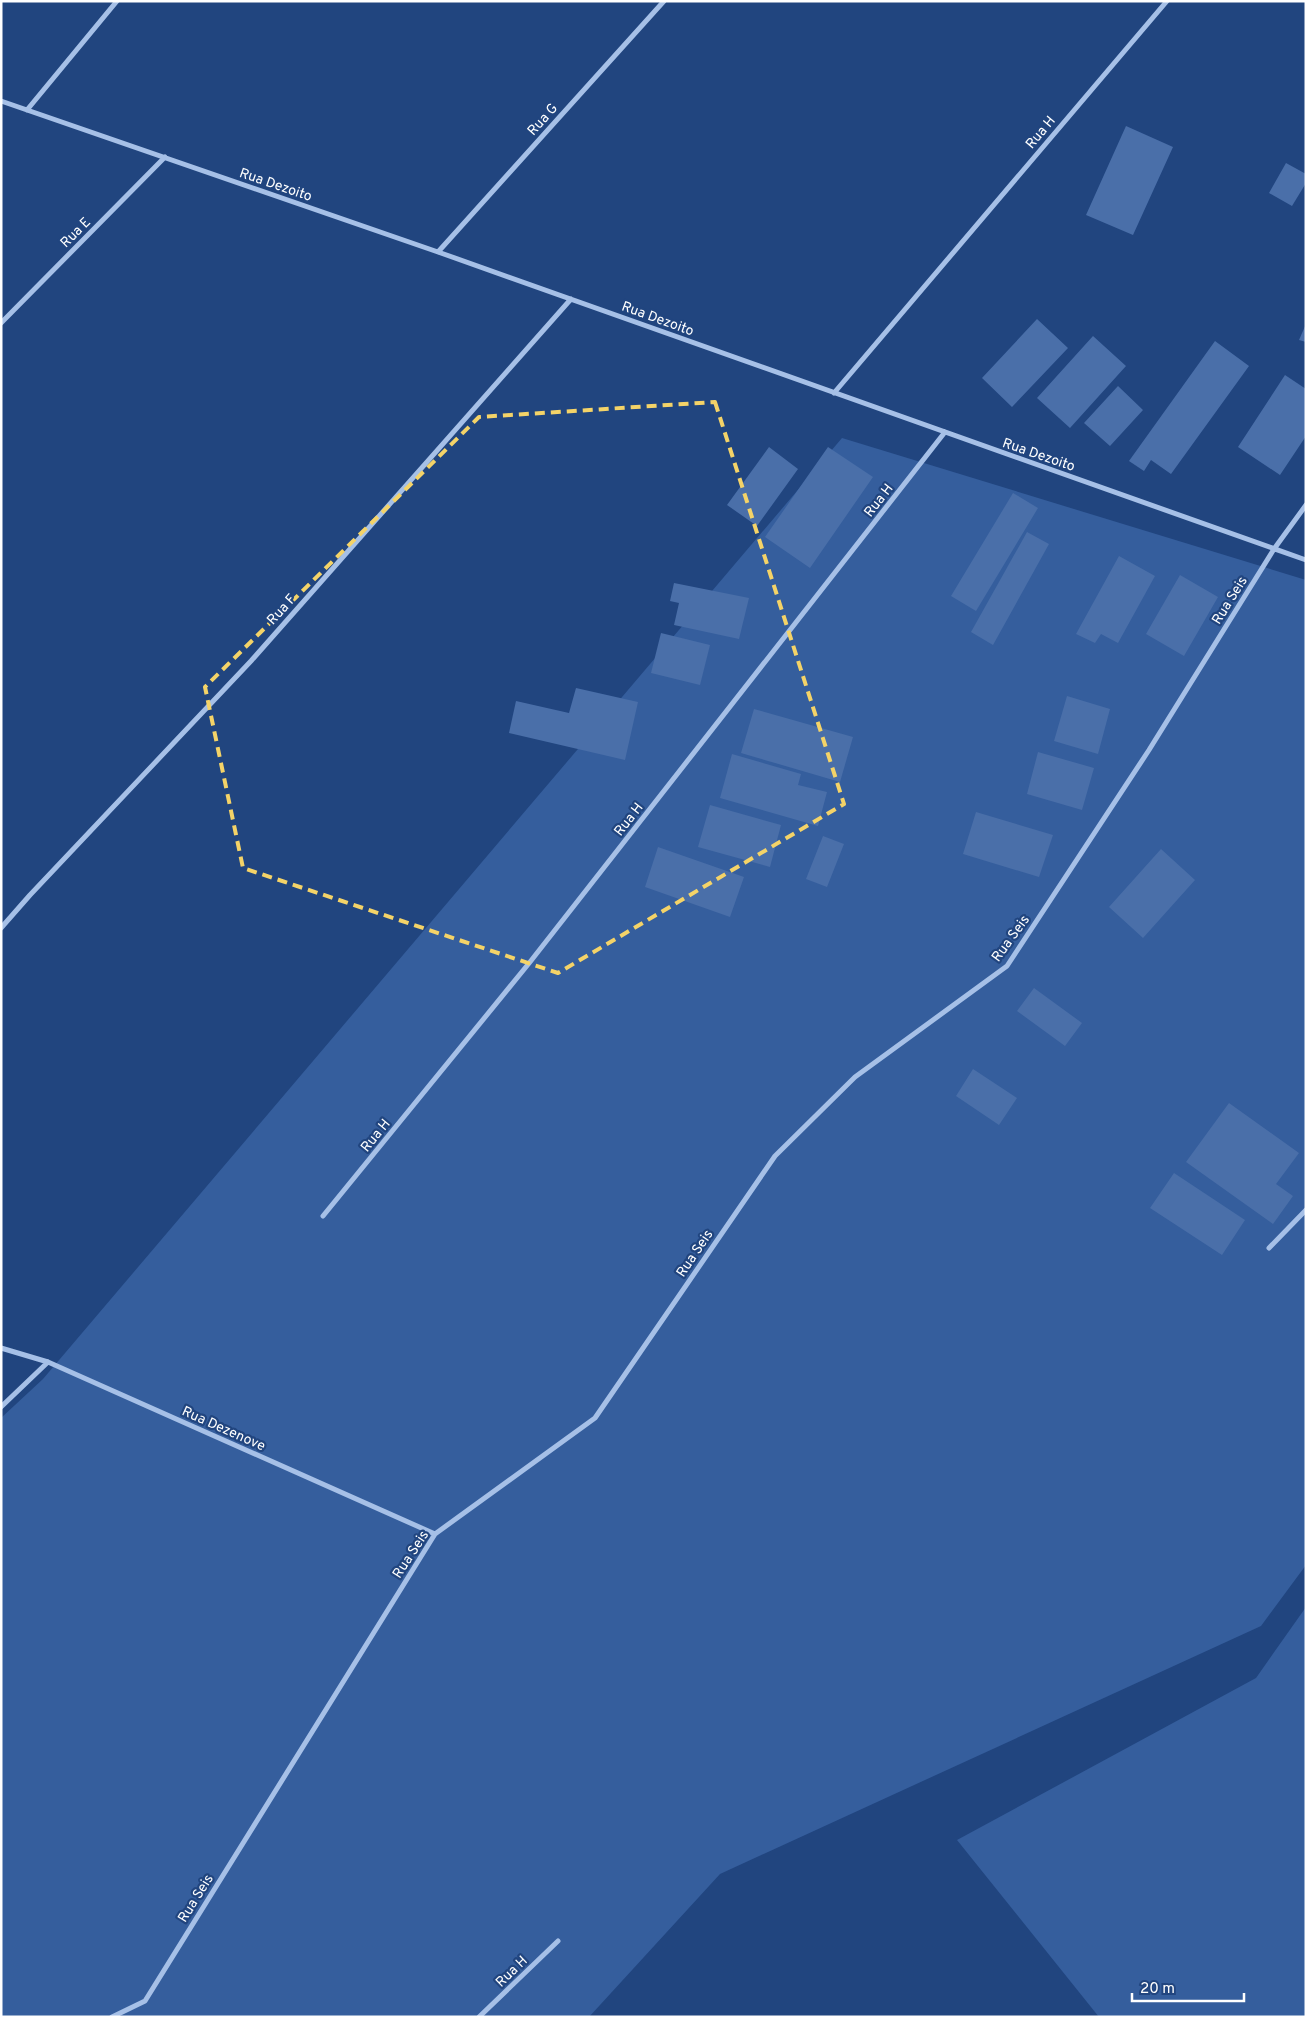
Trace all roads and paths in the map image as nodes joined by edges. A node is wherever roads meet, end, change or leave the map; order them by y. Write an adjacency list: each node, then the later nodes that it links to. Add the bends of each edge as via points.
1 (117, 1): 5 (street)
2 (664, 1): 7 (street, Rua G)
3 (1166, 1): 10 (street, Rua H)
4 (1, 100): 5 (street, Rua Dezoito)
5 (28, 110): 6 (street, Rua Dezoito)
6 (165, 157): 7 (street, Rua Dezoito); 9 (street, Rua E)
7 (438, 252): 8 (street, Rua Dezoito)
8 (571, 299): 10 (street, Rua Dezoito); 15 (street, Rua F, via 251,661)
9 (1, 323)
10 (834, 392): 11 (street, Rua Dezoito)
11 (945, 432): 13 (street, Rua Dezoito); 17 (street, Rua H, via 530,962)
12 (1306, 505): 13 (street, Rua Seis)
13 (1274, 549): 14 (street, Rua Dezoito); 22 (street, Rua Seis, via 1149,750 1007,966 855,1077 775,1156 595,1418)
14 (1306, 560)
15 (1, 928)
16 (1306, 1210): 18 (street)
17 (323, 1216)
18 (1269, 1248)
19 (1, 1348): 20 (street, Rua Dezenove)
20 (48, 1362): 21 (street); 22 (street, Rua Dezenove)
21 (1, 1407)
22 (435, 1534): 24 (street, Rua Seis, via 144,2001)
23 (558, 1941): 25 (street, Rua H)
24 (112, 2017)
25 (479, 2017)

